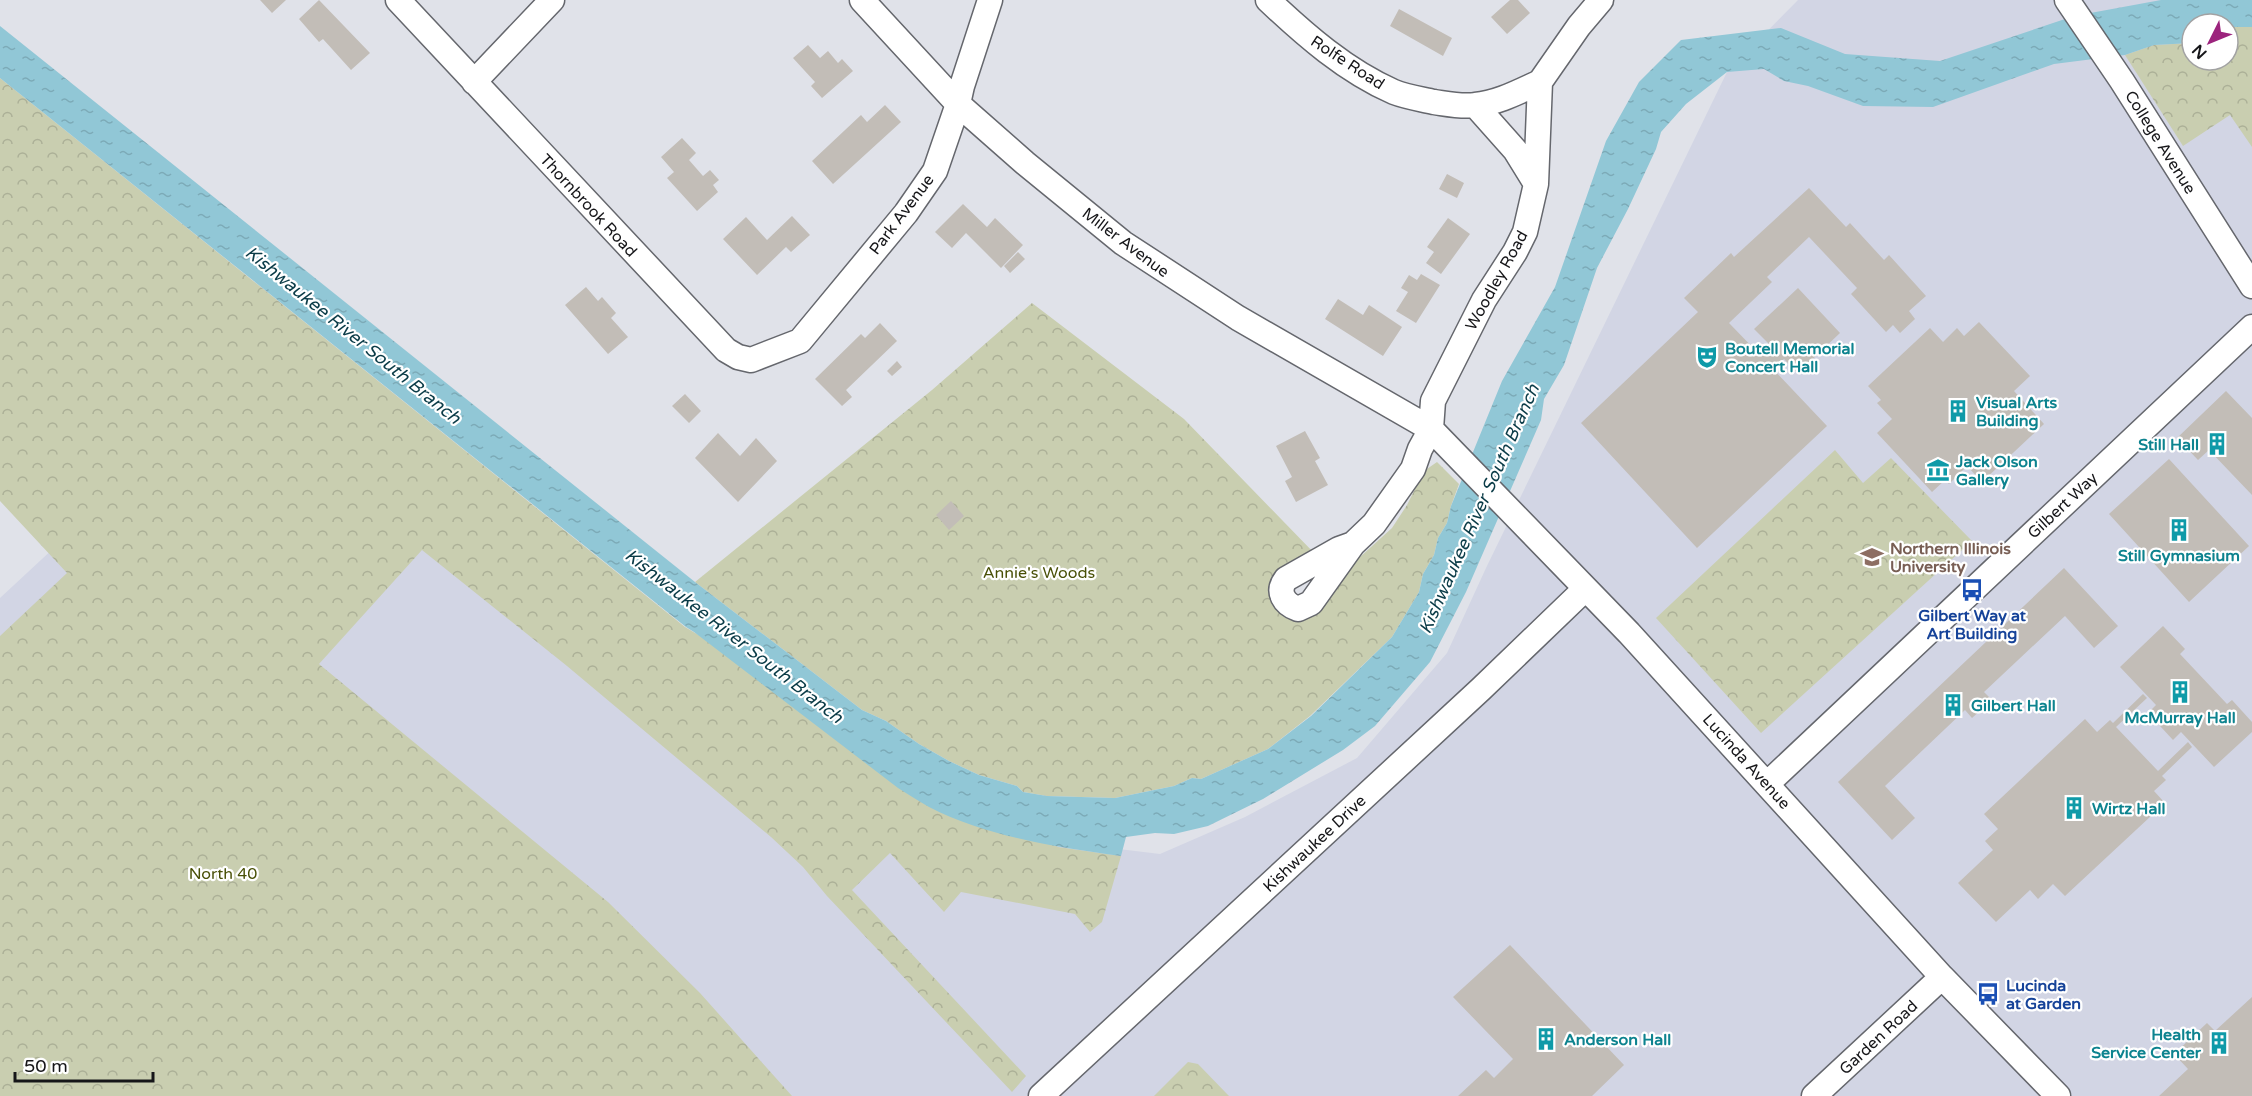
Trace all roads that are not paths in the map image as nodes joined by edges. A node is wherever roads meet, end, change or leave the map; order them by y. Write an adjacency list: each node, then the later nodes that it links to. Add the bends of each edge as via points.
1 (398, 0): 8 (street, Thornbrook Road)
2 (552, 0): 8 (street)
3 (862, 0): 10 (street, Miller Avenue)
4 (990, 0): 10 (street, Park Avenue)
5 (1268, 0): 11 (street, Rolfe Road, via 1325,50 1379,84 1410,97)
6 (1601, 0): 9 (street)
7 (2068, 1): 13 (street, College Avenue)
8 (474, 82): 15 (street, Thornbrook Road, via 726,350 751,360)
9 (1540, 82): 11 (street, Rolfe Road, via 1490,103); 12 (street, Woodley Road)
10 (958, 104): 15 (street, Park Avenue, via 935,171 906,213); 16 (street, Miller Avenue, via 1123,243 1238,318)
11 (1475, 105): 12 (street, via 1515,150)
12 (1536, 184): 16 (street, Woodley Road, via 1520,242 1484,300 1433,401)
13 (2252, 285)
14 (2252, 327): 19 (street, Gilbert Way)
15 (800, 341)
16 (1431, 429): 17 (street, via 1413,469 1392,500); 18 (street, Lucinda Avenue)
17 (1353, 544)
18 (1585, 589): 19 (street, Lucinda Avenue); 21 (street, Kishwaukee Drive)
19 (1767, 784): 20 (street, Lucinda Avenue)
20 (1942, 977): 22 (street, Garden Road); 23 (street, Lucinda Avenue)
21 (1041, 1096)
22 (1814, 1096)
23 (2058, 1096)

